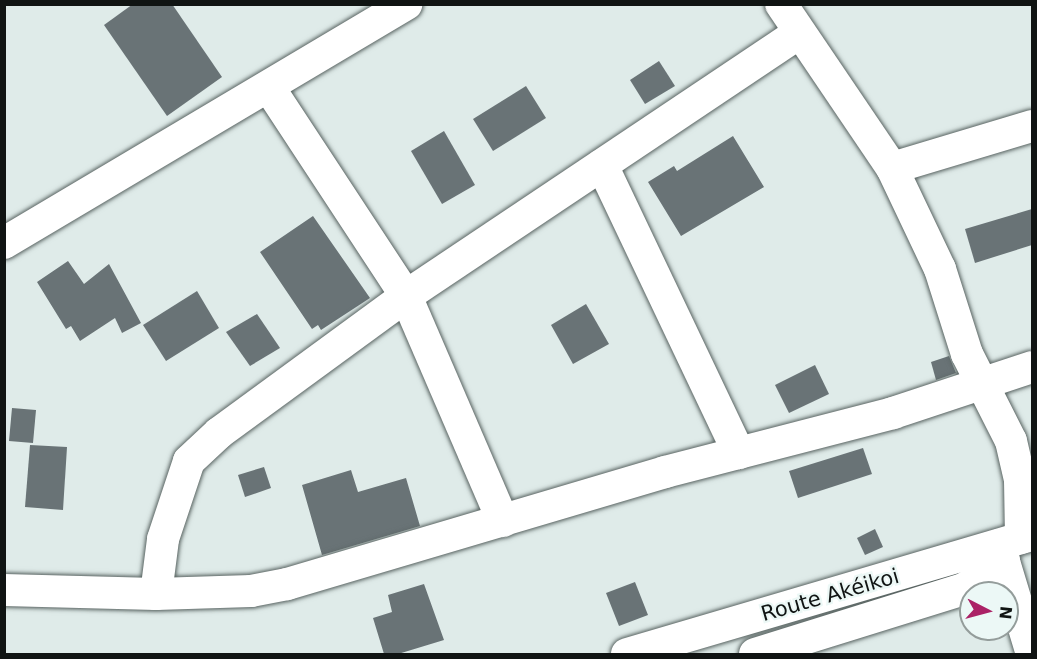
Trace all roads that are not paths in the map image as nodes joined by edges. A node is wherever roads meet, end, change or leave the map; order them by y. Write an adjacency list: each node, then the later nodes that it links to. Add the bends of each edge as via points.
1 (406, 4): 4 (street)
2 (781, 4): 3 (street)
3 (798, 34): 6 (street); 7 (street)
4 (270, 89): 8 (street); 9 (street)
5 (1032, 126): 7 (street)
6 (602, 165): 9 (street); 12 (street)
7 (892, 168): 11 (street, via 940,269 967,354)
8 (4, 243)
9 (406, 296): 13 (street); 16 (street, via 219,434 189,461 163,539)
10 (1032, 367): 11 (street)
11 (982, 382): 12 (street, via 893,413); 14 (street, via 1011,441 1020,480)
12 (739, 453): 13 (street)
13 (503, 521): 16 (street, via 251,591)
14 (1014, 545): 17 (street, Route Akéikoi); 18 (street, Route Akéikoi, via 963,589); 19 (street)
15 (4, 590): 16 (street)
16 (156, 594)
17 (627, 654)
18 (754, 654)
19 (1032, 654)

